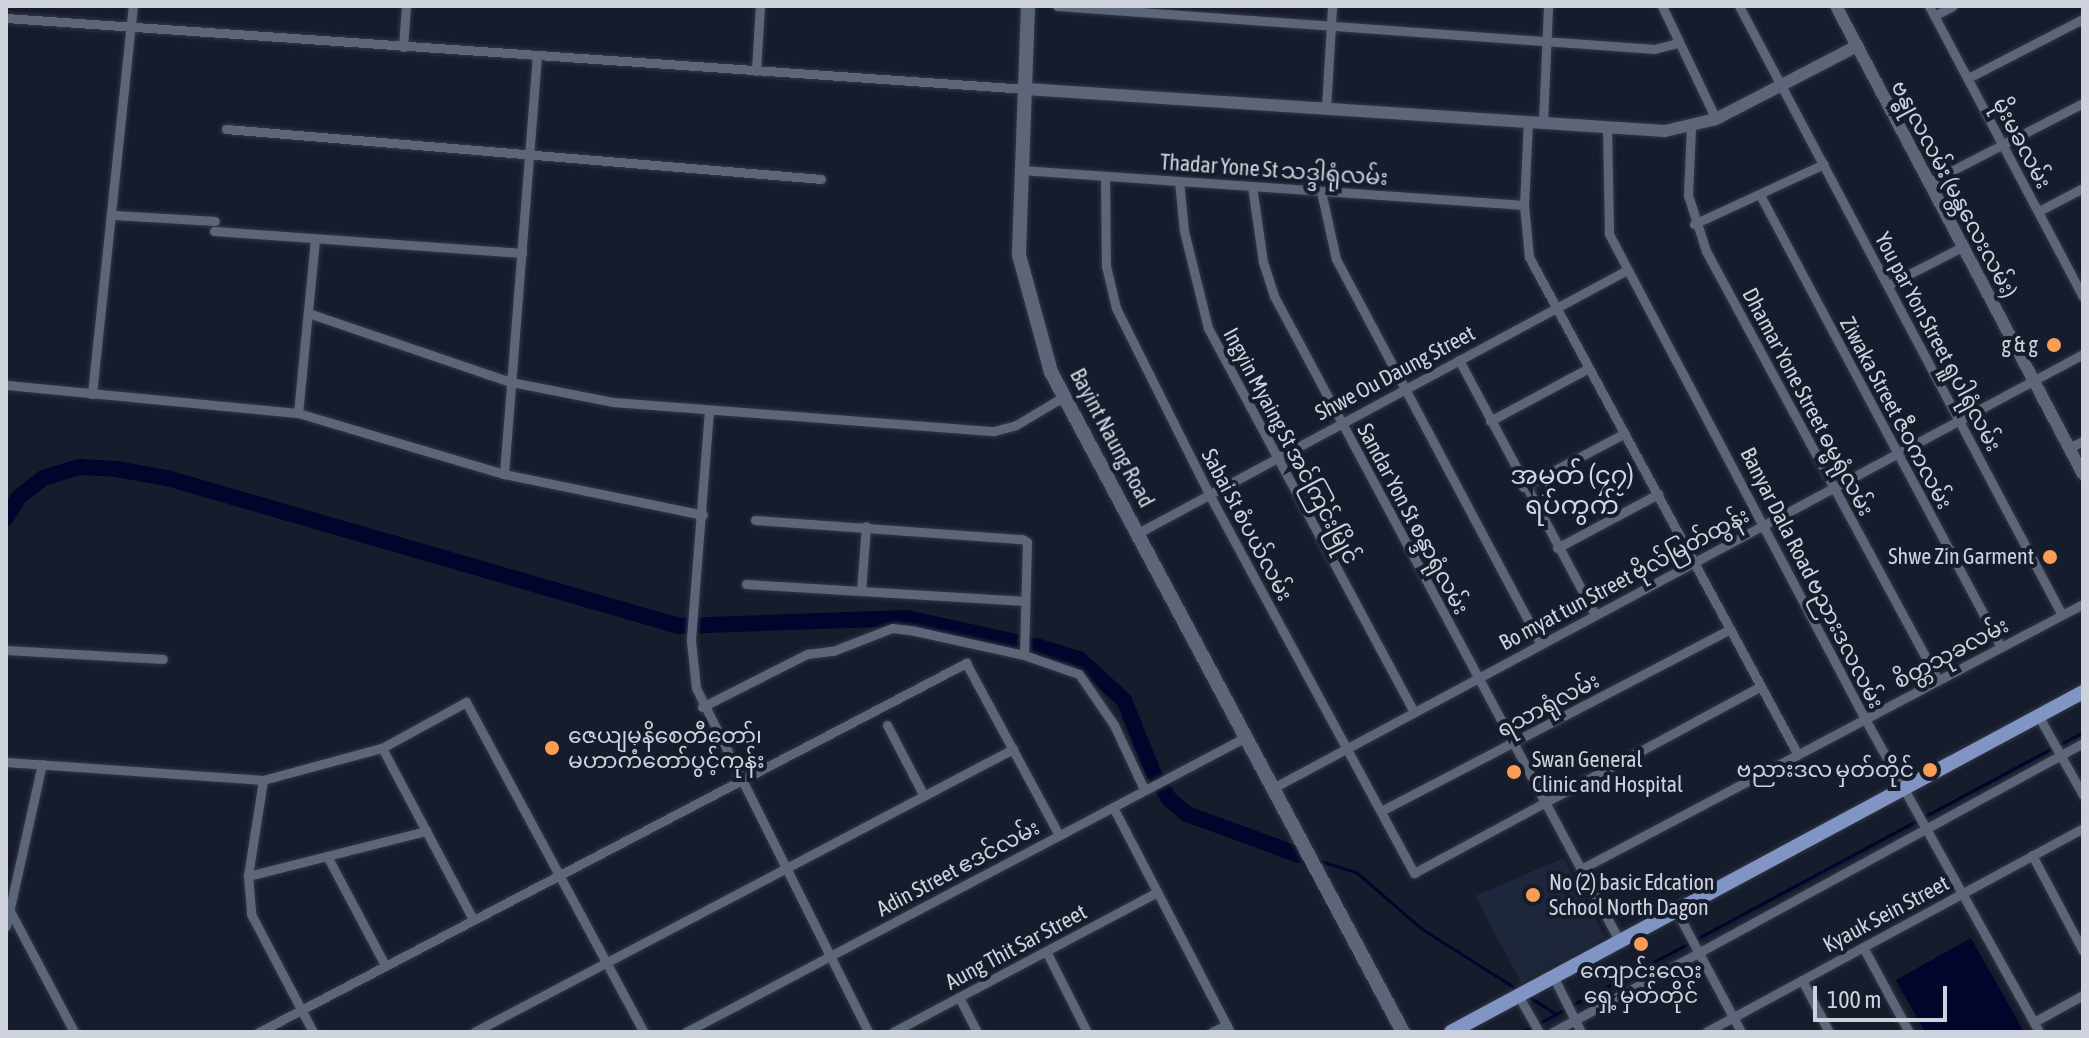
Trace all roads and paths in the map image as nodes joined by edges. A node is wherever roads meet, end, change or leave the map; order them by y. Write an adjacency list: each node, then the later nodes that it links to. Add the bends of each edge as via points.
1 (133, 6): 20 (street)
2 (406, 6): 24 (street)
3 (760, 6): 26 (street)
4 (1028, 6): 29 (main road, Bayint Naung Road)
5 (1057, 6): 13 (street)
6 (1255, 6): 18 (street)
7 (1332, 6): 19 (street)
8 (1548, 6): 21 (street)
9 (1662, 6): 22 (street)
10 (1739, 6): 28 (street, You par Yon Street ရူပါရုံလမ်း)
11 (1836, 6): 23 (street, ဗန္ဓုလလမ်း (မန္တလေးလမ်း))
12 (1953, 6): 15 (street)
13 (1109, 8): 14 (street)
14 (1185, 10): 18 (street)
15 (1931, 11): 27 (street, မိုးမခလမ်း)
16 (6, 18): 20 (street)
17 (2083, 19): 27 (street)
18 (1254, 20): 19 (street)
19 (1331, 25): 21 (street); 31 (street)
20 (134, 29): 24 (street); 52 (street)
21 (1546, 41): 22 (street, via 1654,49); 34 (street)
22 (1678, 43): 32 (street)
23 (1857, 46): 28 (street); 45 (street, ဗန္ဓုလလမ်း (မန္တလေးလမ်း))
24 (403, 47): 25 (street)
25 (537, 56): 26 (street); 39 (street)
26 (756, 71): 29 (street)
27 (1968, 78): 38 (street, မိုးမခလမ်း)
28 (1782, 85): 32 (street); 40 (street, You par Yon Street ရူပါရုံလမ်း)
29 (1026, 89): 31 (street); 41 (main road, Bayint Naung Road)
30 (2083, 103): 38 (street)
31 (1326, 108): 33 (street)
32 (1716, 119): 36 (street)
33 (1528, 121): 34 (street); 50 (street)
34 (1543, 122): 35 (street)
35 (1607, 126): 36 (street); 57 (street, Banyar Dala Road ဗညားဒလလမ်း, via 1609,234)
36 (1691, 128): 53 (street, Dhamar Yone Street ဓမ္မရုံလမ်း, via 1688,195)
37 (226, 129): 39 (street)
38 (2003, 144): 45 (street); 51 (street, မိုးမခလမ်း)
39 (529, 158): 43 (street); 56 (street)
40 (1824, 164): 49 (street); 60 (street, You par Yon Street ရူပါရုံလမ်း)
41 (1022, 170): 42 (street, Thadar Yone St သဒ္ဒါရုံလမ်း); 72 (main road, Bayint Naung Road, via 1019,255 1036,329)
42 (1105, 176): 44 (street, Thadar Yone St သဒ္ဒါရုံလမ်း); 87 (street, Sabai St စံပယ်လမ်း, via 1106,266 1116,308)
43 (821, 179)
44 (1179, 181): 46 (street, Thadar Yone St သဒ္ဒါရုံလမ်း); 82 (street, Ingyin Myaing St အင်ကြင်းမြိုင်, via 1184,231 1208,328)
45 (1928, 183): 55 (street, ဗန္ဓုလလမ်း (မန္တလေးလမ်း))
46 (1252, 186): 48 (street, Thadar Yone St သဒ္ဒါရုံလမ်း); 77 (street, Sandar Yon St စန္ဒာရုံလမ်း, via 1263,262 1274,296)
47 (2083, 188): 51 (street)
48 (1321, 191): 50 (street, Thadar Yone St သဒ္ဒါရုံလမ်း); 70 (street, via 1336,259)
49 (1760, 195): 53 (street); 81 (street, Ziwaka Street ဇီဝကလမ်း)
50 (1524, 205): 62 (street, via 1525,246)
51 (2039, 211): 59 (street, မိုးမခလမ်း)
52 (114, 215): 54 (street); 71 (street)
53 (1694, 224): 85 (street, Dhamar Yone Street ဓမ္မရုံလမ်း)
54 (315, 239): 56 (street); 63 (street)
55 (1962, 247): 60 (street); 67 (street, ဗန္ဓုလလမ်း (မန္တလေးလမ်း))
56 (522, 253): 68 (street)
57 (1627, 270): 62 (street, Shwe Ou Daung Street); 91 (street, Banyar Dala Road ဗညားဒလလမ်း)
58 (2083, 270): 59 (street)
59 (2072, 276): 61 (street, မိုးမခလမ်း)
60 (1888, 285): 75 (street, You par Yon Street ရူပါရုံလမ်း)
61 (2083, 297)
62 (1556, 308): 65 (street, Shwe Ou Daung Street); 66 (street)
63 (308, 313): 68 (street); 74 (street)
64 (2083, 354): 67 (street, Bo myat tun Street ဗိုလ်မြတ်ထွန်း)
65 (1459, 360): 70 (street, Shwe Ou Daung Street); 76 (street)
66 (1589, 368): 76 (street); 78 (street)
67 (2033, 380): 75 (street, Bo myat tun Street ဗိုလ်မြတ်ထွန်း); 80 (street, ဗန္ဓုလလမ်း (မန္တလေးလမ်း))
68 (511, 382): 73 (street, via 613,402); 83 (street)
69 (6, 385): 71 (street)
70 (1403, 388): 77 (street, Shwe Ou Daung Street); 103 (street)
71 (92, 394): 74 (street)
72 (1065, 396): 73 (street, via 1016,425 994,431); 93 (main road, Bayint Naung Road)
73 (709, 410): 89 (street)
74 (298, 413): 83 (street)
75 (1958, 420): 81 (street, Bo myat tun Street ဗိုလ်မြတ်ထွန်း); 101 (street, You par Yon Street ရူပါရုံလမ်း)
76 (1490, 421): 86 (street)
77 (1340, 422): 82 (street, Shwe Ou Daung Street); 108 (street, Sandar Yon St စန္ဒာရုံလမ်း)
78 (1625, 433): 86 (street); 88 (street)
79 (2083, 441): 80 (street)
80 (2069, 448): 84 (street, ဗန္ဓုလလမ်း (မန္တလေးလမ်း))
81 (1896, 453): 85 (street, Bo myat tun Street ဗိုလ်မြတ်ထွန်း); 104 (street, Ziwaka Street ဇီဝကလမ်း)
82 (1276, 458): 87 (street, Shwe Ou Daung Street); 113 (street, Ingyin Myaing St အင်ကြင်းမြိုင်)
83 (504, 474): 89 (street)
84 (2083, 474)
85 (1833, 486): 91 (street, Bo myat tun Street ဗိုလ်မြတ်ထွန်း); 109 (street, Dhamar Yone Street ဓမ္မရုံလမ်း)
86 (1523, 487): 94 (street)
87 (1209, 494): 93 (street, Shwe Ou Daung Street); 121 (street, Sabai St စံပယ်လမ်း)
88 (1658, 494): 94 (street); 95 (street)
89 (703, 515): 112 (street, via 691,641)
90 (755, 520): 92 (street)
91 (1765, 524): 95 (street, Bo myat tun Street ဗိုလ်မြတ်ထွန်း); 115 (street, Banyar Dala Road ဗညားဒလလမ်း)
92 (866, 526): 97 (street); 98 (street, via 1022,539 1027,542)
93 (1138, 533): 117 (main road, Bayint Naung Road)
94 (1557, 548): 100 (street)
95 (1694, 562): 100 (street, Bo myat tun Street ဗိုလ်မြတ်ထွန်း); 102 (street)
96 (746, 584): 97 (street)
97 (861, 591): 98 (street)
98 (1024, 601): 106 (street)
99 (2083, 604): 101 (street, စိတ္တသုခလမ်း)
100 (1595, 615): 103 (street, Bo myat tun Street ဗိုလ်မြတ်ထွန်း)
101 (2062, 615): 104 (street, စိတ္တသုခလမ်း)
102 (1730, 629): 110 (street); 118 (street, ရသာရုံလမ်း)
103 (1541, 644): 108 (street, Bo myat tun Street ဗိုလ်မြတ်ထွန်း)
104 (2001, 647): 109 (street, စိတ္တသုခလမ်း)
105 (6, 650): 107 (street)
106 (1023, 650): 112 (street, via 892,628 833,651 807,654); 129 (street, via 1079,674 1091,687)
107 (163, 659)
108 (1478, 677): 113 (street, Bo myat tun Street ဗိုလ်မြတ်ထွန်း); 118 (street, Sandar Yon St စန္ဒာရုံလမ်း)
109 (1938, 680): 115 (street, စိတ္တသုခလမ်း)
110 (1761, 686): 123 (street); 134 (street)
111 (2083, 692): 114 (main road)
112 (702, 707): 128 (street)
113 (1414, 712): 121 (street, Bo myat tun Street ဗိုလ်မြတ်ထွန်း)
114 (2039, 717): 124 (street); 131 (main road)
115 (1865, 719): 123 (street, စိတ္တသုခလမ်း); 131 (street, Banyar Dala Road ဗညားဒလလမ်း)
116 (887, 725): 133 (street)
117 (1246, 737): 129 (street, Adin Street ဧဒင်လမ်း); 130 (main road, Bayint Naung Road)
118 (1514, 743): 134 (street, Sandar Yon St စန္ဒာရုံလမ်း); 136 (street, ရသာရုံလမ်း)
119 (2083, 743): 124 (street)
120 (382, 748): 127 (street); 139 (street); 145 (street, via 466,702)
121 (1348, 748): 130 (street, Bo myat tun Street ဗိုလ်မြတ်ထွန်း); 136 (street, Sabai St စံပယ်လမ်း)
122 (1013, 749): 128 (street, via 966,663); 133 (street); 140 (street)
123 (1797, 753): 144 (street, စိတ္တသုခလမ်း)
124 (2060, 753): 132 (street); 138 (street)
125 (6, 762): 126 (street)
126 (42, 764): 127 (street); 149 (street)
127 (263, 780): 146 (street)
128 (740, 782): 143 (street); 145 (street)
129 (1148, 786): 135 (street, Adin Street ဧဒင်လမ်း)
130 (1273, 788): 182 (main road, Bayint Naung Road)
131 (1904, 789): 138 (street, Banyar Dala Road ဗညားဒလလမ်း); 150 (main road)
132 (2083, 795)
133 (924, 796): 143 (street)
134 (1547, 804): 136 (street, Sabai St စံပယ်လမ်း, via 1414,873); 144 (street, Sandar Yon St စန္ဒာရုံလမ်း)
135 (1113, 807): 140 (street, Adin Street ဧဒင်လမ်း); 147 (street)
136 (1381, 811)
137 (2083, 828): 141 (street, Kyauk Sein Street)
138 (1927, 830): 148 (street, Banyar Dala Road ဗညားဒလလမ်း); 157 (street)
139 (426, 831): 142 (street); 151 (street)
140 (1059, 835): 158 (street, Adin Street ဧဒင်လမ်း)
141 (2032, 855): 148 (street, Kyauk Sein Street); 156 (street)
142 (327, 856): 146 (street); 160 (street)
143 (785, 869): 158 (street); 159 (street)
144 (1581, 869): 153 (street, Sandar Yon St စန္ဒာရုံလမ်း)
145 (561, 875): 151 (street); 159 (street)
146 (248, 876): 166 (street, via 251,914)
147 (1156, 893): 155 (street, Aung Thit Sar Street); 170 (street)
148 (1962, 893): 154 (street, Kyauk Sein Street); 169 (street, Banyar Dala Road ဗညားဒလလမ်း)
149 (10, 911): 152 (street); 171 (street)
150 (1677, 912): 153 (main road); 157 (street)
151 (473, 919): 160 (street)
152 (6, 926)
153 (1620, 942): 162 (main road)
154 (1863, 947): 161 (street, Kyauk Sein Street); 190 (street)
155 (1046, 951): 164 (street, Aung Thit Sar Street); 180 (street)
156 (2083, 951)
157 (1698, 952): 167 (street); 168 (street)
158 (829, 957): 176 (street, Adin Street ဧဒင်လမ်း); 177 (street)
159 (606, 963): 174 (street); 175 (street)
160 (385, 965): 166 (street)
161 (1802, 980): 168 (street, Kyauk Sein Street); 189 (street)
162 (1558, 985): 165 (main road); 167 (street)
163 (2083, 995): 169 (street)
164 (959, 997): 178 (street, Aung Thit Sar Street); 179 (street)
165 (1522, 1002): 183 (main road); 184 (street)
166 (302, 1009): 172 (street); 173 (street)
167 (1573, 1016): 185 (street); 186 (street)
168 (1733, 1017): 187 (street, Kyauk Sein Street); 188 (street)
169 (2034, 1022): 191 (street, Banyar Dala Road ဗညားဒလလမ်း)
170 (1228, 1028): 181 (street)
171 (74, 1032)
172 (259, 1032)
173 (313, 1032)
174 (474, 1032)
175 (644, 1032)
176 (686, 1032)
177 (868, 1032)
178 (893, 1032)
179 (977, 1032)
180 (1087, 1032)
181 (1212, 1032)
182 (1403, 1032)
183 (1451, 1032)
184 (1539, 1032)
185 (1553, 1032)
186 (1581, 1032)
187 (1706, 1032)
188 (1741, 1032)
189 (1829, 1032)
190 (1909, 1032)
191 (2039, 1032)

